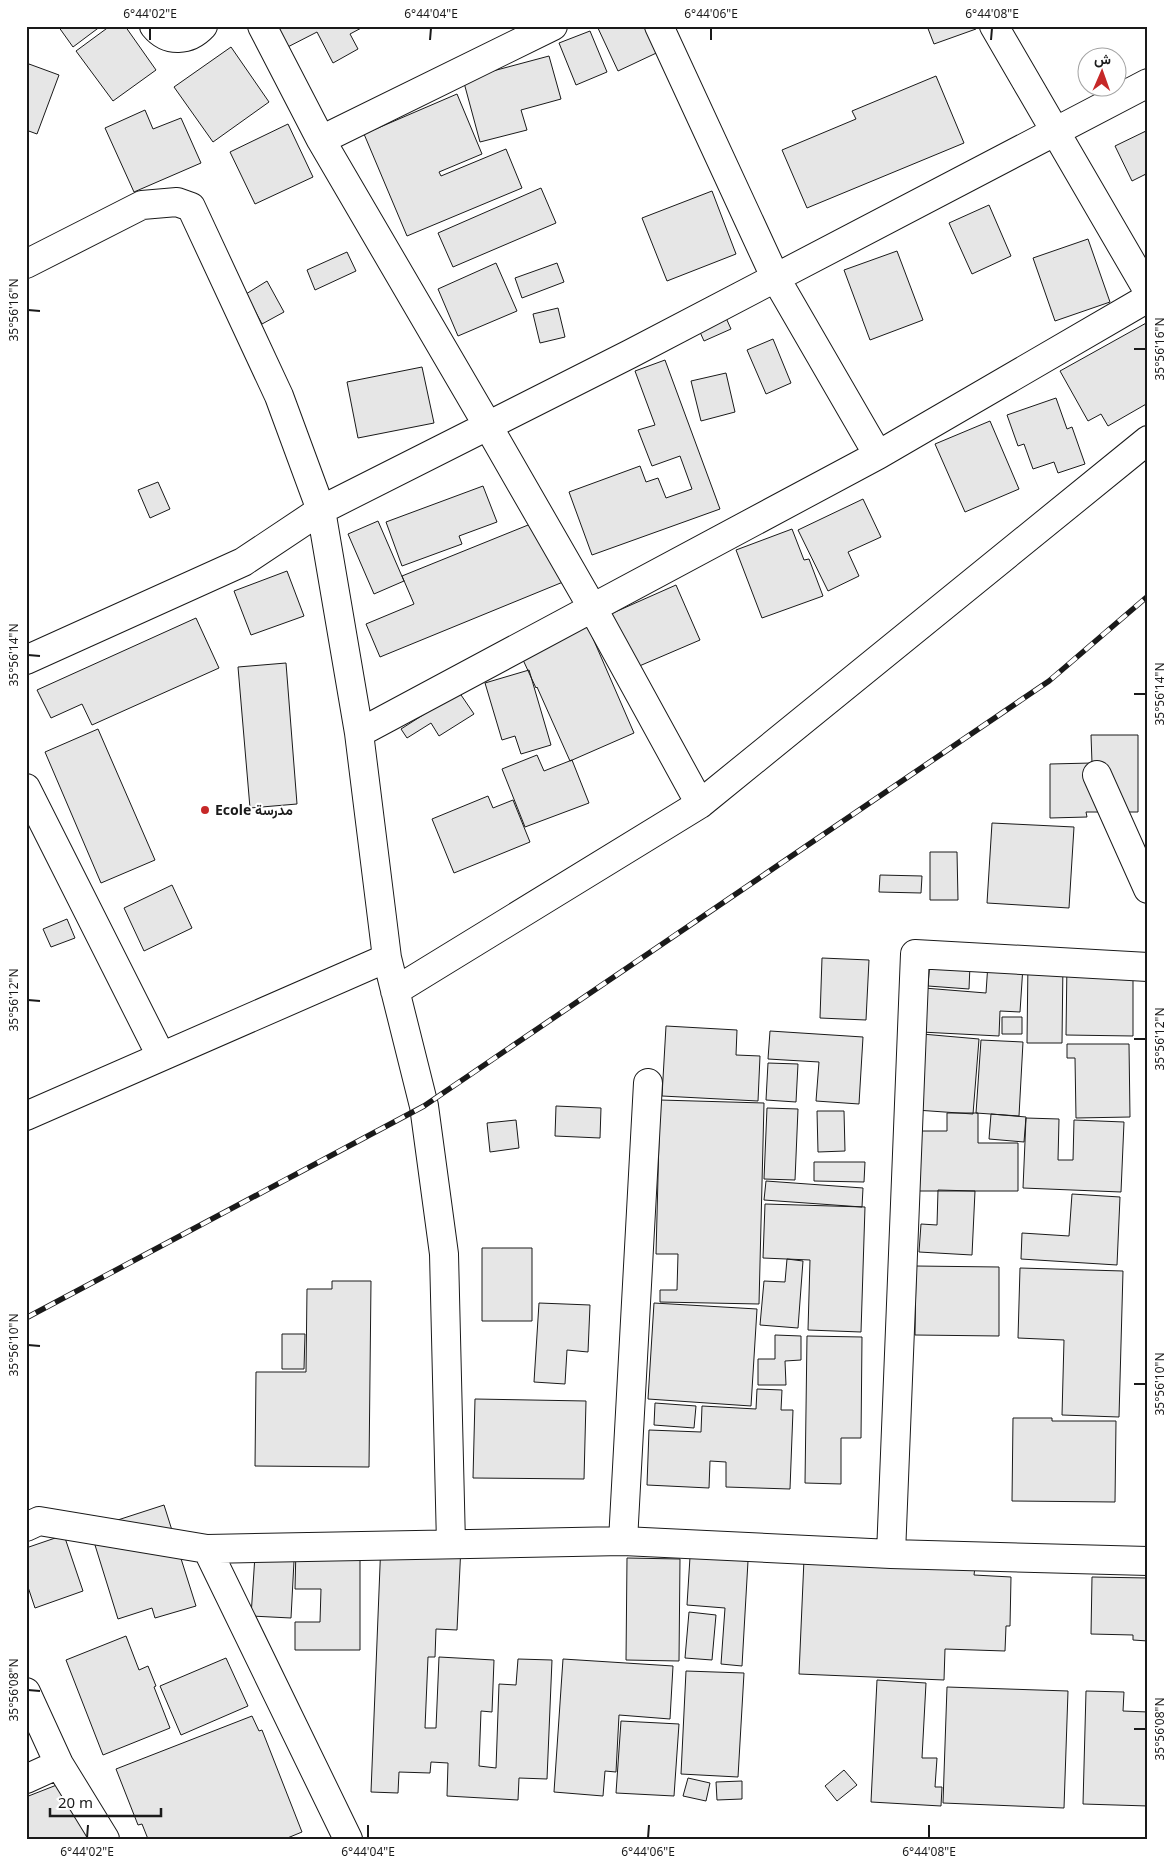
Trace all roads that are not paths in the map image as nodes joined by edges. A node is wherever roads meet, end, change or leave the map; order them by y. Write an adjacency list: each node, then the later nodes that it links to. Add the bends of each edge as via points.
1 (154, 26): 2 (street, via 173,39 195,34)
2 (203, 26)
3 (262, 26): 9 (street)
4 (553, 26): 9 (street)
5 (659, 26): 11 (street)
6 (994, 26): 8 (street)
7 (1148, 83): 8 (street)
8 (1056, 131): 11 (street); 12 (street)
9 (321, 140): 14 (street)
10 (26, 264): 17 (street, via 142,205 177,202 190,207 279,396)
11 (775, 277): 14 (street); 16 (street)
12 (1148, 292)
13 (1148, 298): 16 (street)
14 (488, 426): 17 (street); 18 (street)
15 (1148, 440): 23 (street)
16 (878, 455): 18 (street)
17 (321, 510): 19 (street, via 243,562); 20 (street)
18 (592, 608): 20 (street); 23 (street)
19 (26, 660)
20 (359, 733): 25 (street)
21 (1097, 775): 24 (street)
22 (26, 788): 28 (street)
23 (700, 804): 27 (street)
24 (1148, 888)
25 (386, 958): 27 (street); 28 (street)
26 (1148, 967): 35 (street, via 915,954)
27 (395, 990): 33 (street, via 424,1106 444,1254)
28 (161, 1056): 30 (street)
29 (648, 1083): 32 (street)
30 (30, 1106)
31 (26, 1527): 34 (street, via 39,1521)
32 (623, 1541): 33 (street); 35 (street)
33 (451, 1544): 34 (street)
34 (207, 1549): 41 (street)
35 (891, 1554): 36 (street)
36 (1148, 1561)
37 (26, 1692): 38 (street)
38 (59, 1764): 39 (street); 40 (street)
39 (26, 1779)
40 (105, 1839)
41 (348, 1839)

